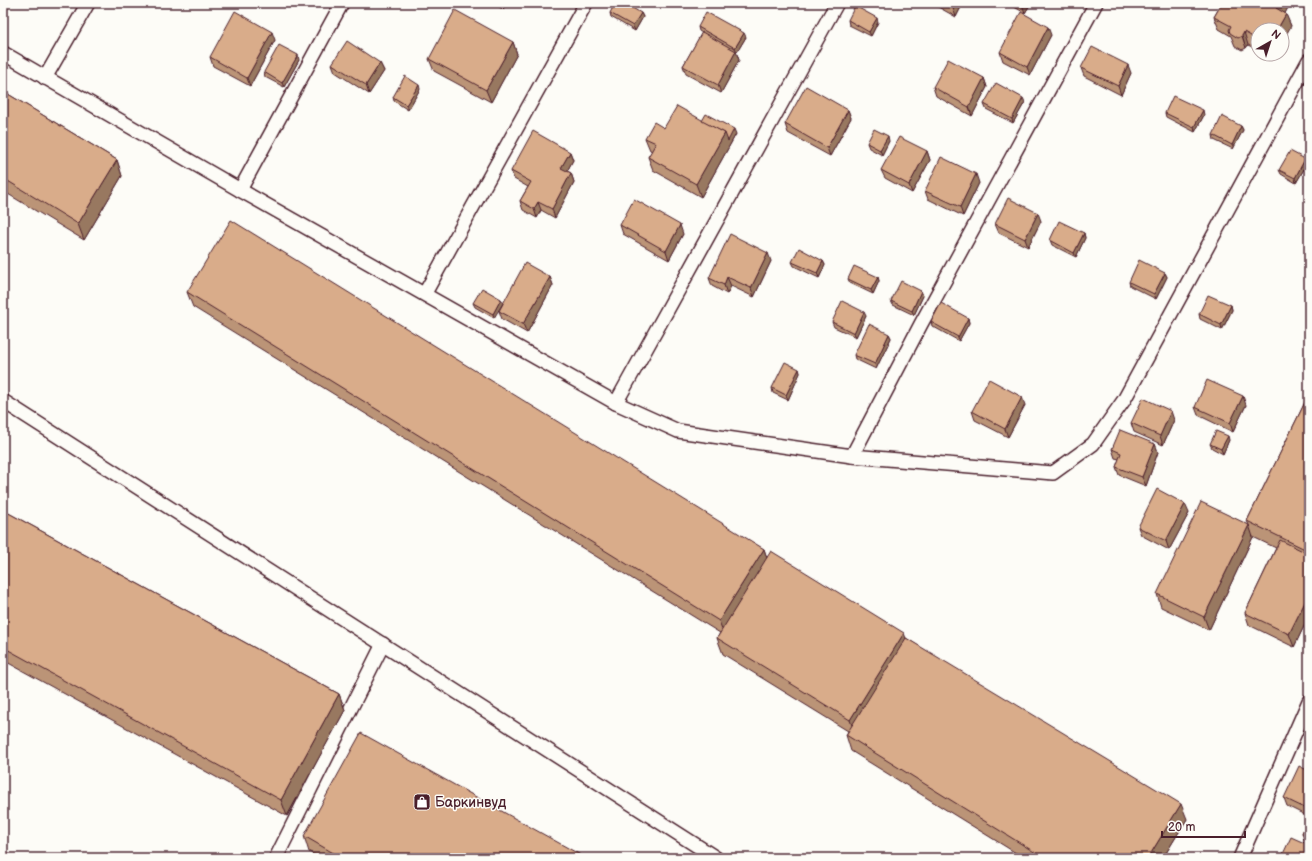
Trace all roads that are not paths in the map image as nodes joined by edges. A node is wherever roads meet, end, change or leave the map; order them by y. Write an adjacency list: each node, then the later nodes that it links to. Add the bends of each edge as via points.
1 (88, 3): 8 (lane)
2 (342, 3): 9 (lane)
3 (586, 3): 10 (lane)
4 (837, 3): 12 (lane)
5 (1096, 3): 13 (lane, via 920,324)
6 (3, 53): 8 (lane)
7 (1309, 60): 13 (lane, via 1124,400 1093,444 1053,473)
8 (45, 78): 9 (lane)
9 (240, 190): 10 (lane)
10 (425, 293): 12 (lane)
11 (3, 401): 14 (lane)
12 (616, 403): 13 (lane, via 678,431)
13 (852, 456)
14 (383, 644): 16 (lane); 17 (lane)
15 (1309, 701): 18 (lane)
16 (276, 858)
17 (716, 858)
18 (1240, 858)

